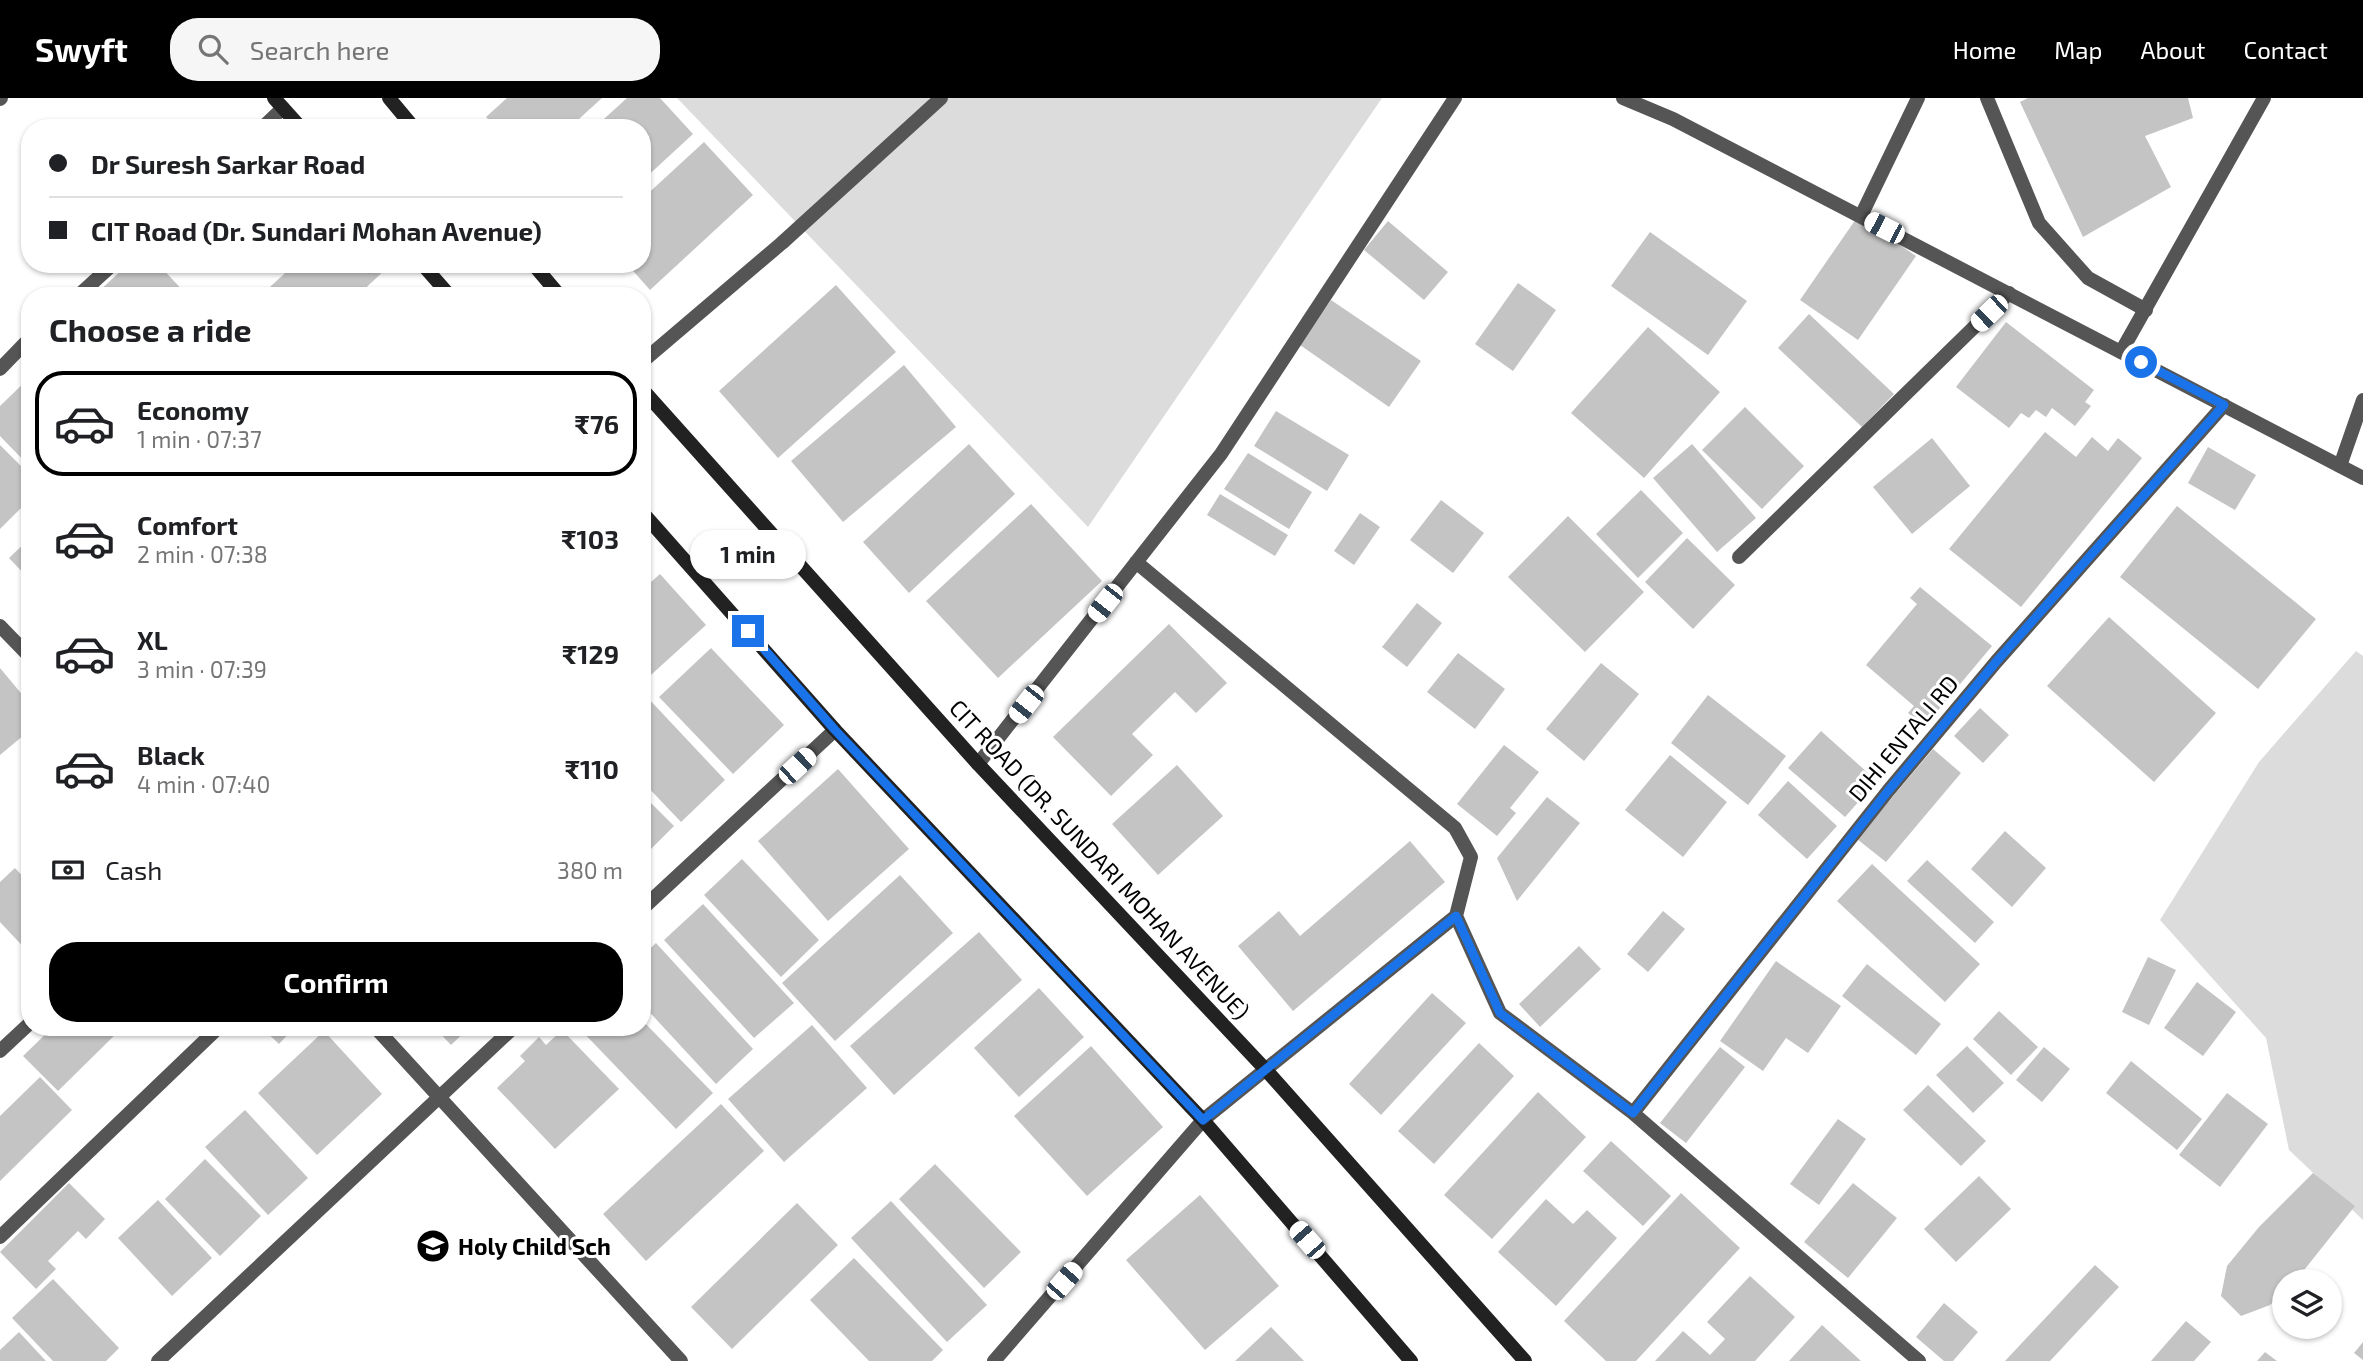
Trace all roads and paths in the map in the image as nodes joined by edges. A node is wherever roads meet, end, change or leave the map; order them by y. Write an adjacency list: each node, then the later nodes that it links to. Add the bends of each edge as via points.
1 (389, 98): 11 (main road)
2 (941, 98): 23 (street)
3 (1455, 98): 32 (street, via 1221,454)
4 (1623, 98): 12 (street, via 1673,118)
5 (1918, 98): 12 (street)
6 (1987, 98): 20 (street, via 2039,223 2088,278)
7 (2264, 98): 20 (street)
8 (279, 103): 9 (street); 10 (main road)
9 (268, 119)
10 (293, 119)
11 (406, 119)
12 (1861, 216): 19 (street)
13 (103, 273): 16 (street)
14 (430, 273): 17 (main road)
15 (541, 273): 18 (main road)
16 (88, 287)
17 (442, 287)
18 (552, 287)
19 (2009, 293): 22 (street); 31 (street)
20 (2146, 310): 22 (street)
21 (21, 347): 24 (street)
22 (2120, 352): 27 (street)
23 (651, 354)
24 (0, 369)
25 (651, 399): 36 (main road, CIT ROAD (DR. SUNDARI MOHAN AVENUE))
26 (2363, 400): 28 (street)
27 (2224, 405): 28 (street); 46 (street, DIHI ENTALI RD, via 1888,791)
28 (2340, 466): 29 (street)
29 (2363, 478)
30 (651, 522): 35 (main road)
31 (1739, 557)
32 (1136, 562): 36 (street); 38 (street, via 1455,828 1471,857)
33 (0, 626): 34 (street)
34 (21, 648)
35 (835, 730): 37 (street); 47 (main road)
36 (978, 764): 44 (main road, CIT ROAD (DR. SUNDARI MOHAN AVENUE))
37 (651, 901)
38 (1456, 916): 44 (street); 46 (street, via 1500,1013)
39 (21, 1031): 43 (street)
40 (210, 1036): 48 (street)
41 (383, 1036): 45 (street)
42 (504, 1036): 45 (street)
43 (0, 1051)
44 (1266, 1070): 47 (street); 53 (main road, CIT ROAD (DR. SUNDARI MOHAN AVENUE))
45 (439, 1097): 49 (street); 50 (street)
46 (1633, 1113): 54 (street)
47 (1203, 1120): 51 (street); 52 (main road)
48 (0, 1237)
49 (158, 1361)
50 (681, 1361)
51 (994, 1361)
52 (1411, 1361)
53 (1525, 1361)
54 (1919, 1361)

